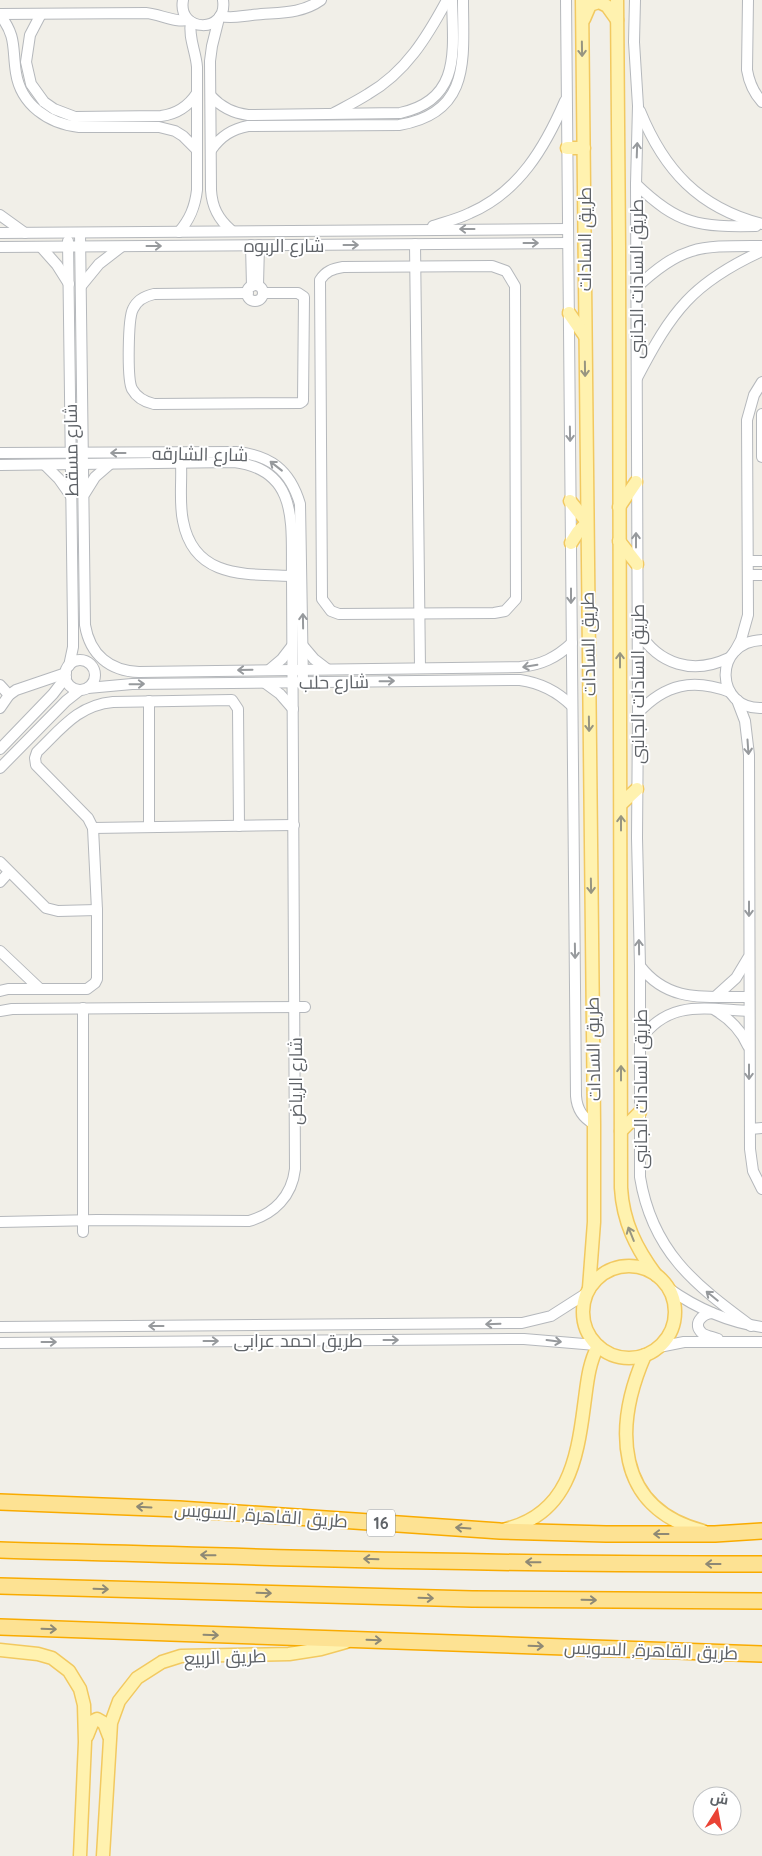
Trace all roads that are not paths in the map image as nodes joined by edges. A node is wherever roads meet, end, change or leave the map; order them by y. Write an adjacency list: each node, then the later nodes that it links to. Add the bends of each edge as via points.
1 (183, 0): 16 (street, via 183,10)
2 (223, 0): 14 (street)
3 (321, 0): 14 (street, via 303,10)
4 (447, 0): 27 (street, via 428,35 402,68 369,94)
5 (452, 0): 27 (street, via 452,66 445,84 434,98 418,108 400,113)
6 (463, 0): 28 (street, via 462,70 458,84 451,97 428,117 399,125 248,126)
7 (566, 0): 22 (street)
8 (582, 0): 17 (main road, طريق السادات)
9 (617, 0): 15 (main road, طريق السادات)
10 (635, 0): 24 (street, طريق السادات الجانبى)
11 (748, 0): 23 (street, via 747,70 749,81)
12 (41, 14): 13 (street); 16 (street, via 146,12); 19 (street)
13 (0, 15): 18 (street)
14 (220, 17): 16 (street, via 209,25 196,25); 21 (street, via 210,61)
15 (617, 20): 17 (main road, via 607,6 599,2 590,6); 82 (main road, طريق السادات)
16 (190, 21): 20 (street)
17 (582, 22): 31 (main road, طريق السادات, one-way to 31)
18 (15, 46): 19 (street); 29 (street, via 16,76 20,88 34,108 55,122 79,127 160,127)
19 (27, 46): 26 (street, via 26,62 31,84 54,109 75,117)
20 (197, 93): 26 (street); 32 (street)
21 (211, 96): 25 (street); 33 (street)
22 (566, 98): 30 (street); 42 (street, via 544,146 505,192 471,213)
23 (762, 102)
24 (638, 106): 34 (street, طريق السادات الجانبى, one-way to 24); 38 (street, via 661,155 677,176 720,209)
25 (234, 112): 27 (street, via 248,115); 28 (street, via 231,120)
26 (174, 114): 29 (street, via 177,122)
27 (331, 114)
28 (234, 129): 33 (street)
29 (175, 131): 32 (street)
30 (567, 148): 31 (main road); 40 (street)
31 (584, 148): 64 (main road, طريق السادات)
32 (197, 150): 35 (street)
33 (211, 150): 36 (street)
34 (636, 184): 38 (street, via 652,200 688,221 706,225); 61 (street, طريق السادات الجانبى)
35 (196, 198): 36 (street, via 204,201); 43 (street, via 190,216)
36 (211, 198): 41 (street, via 218,216)
37 (0, 215): 45 (street)
38 (762, 225)
39 (504, 229): 40 (street, شارع الربوه); 42 (street, شارع الربوه, one-way to 42); 48 (street)
40 (568, 229): 49 (street)
41 (231, 230): 42 (street, شارع الربوه); 43 (street, شارع الربوه)
42 (423, 230)
43 (179, 232): 47 (street, شارع الربوه)
44 (0, 233): 45 (street, شارع الربوه)
45 (25, 233): 46 (street, شارع الربوه)
46 (68, 233): 47 (street, شارع الربوه); 52 (street, شارع مسقط)
47 (80, 233): 53 (street, شارع مسقط)
48 (505, 243): 49 (street, شارع الربوه, one-way to 49); 50 (street, شارع الربوه)
49 (568, 243): 63 (street)
50 (416, 244): 51 (street, شارع الربوه, one-way to 50); 59 (street)
51 (255, 245): 54 (street, شارع الربوه, one-way to 51); 62 (street)
52 (68, 246): 53 (street, شارع الربوه); 57 (street, شارع الربوه); 60 (street, شارع مسقط)
53 (80, 246): 54 (street, شارع الربوه); 60 (street, شارع مسقط)
54 (121, 246): 60 (street)
55 (762, 246): 61 (street, via 714,246 690,251 664,263)
56 (0, 247): 57 (street, شارع الربوه)
57 (41, 247): 60 (street)
58 (762, 251): 65 (street, via 716,275 686,301 662,332)
59 (416, 267): 92 (street); 92 (street, via 333,269 325,273 319,288 322,599 331,611 339,614); 92 (street, via 492,266 506,271 514,286 517,571 516,599 505,611)
60 (75, 286): 68 (street, شارع مسقط); 69 (street, شارع مسقط)
61 (636, 288): 65 (street, طريق السادات الجانبى)
62 (255, 289): 62 (street, via 298,292 304,297 303,402 154,404 135,394 130,382 129,320 137,303 154,294)
63 (569, 313): 64 (main road); 81 (street, one-way to 81)
64 (585, 336): 83 (main road, طريق السادات, one-way to 83)
65 (637, 379): 78 (street, طريق السادات الجانبى)
66 (762, 382): 86 (street, via 754,395 747,420)
67 (762, 414): 71 (street)
68 (71, 453): 69 (street, شارع الشارقه); 70 (street, شارع الشارقه); 76 (street, شارع مسقط)
69 (84, 453): 77 (street, شارع مسقط); 96 (street, شارع الشارقه, one-way to 69, via 300,504 282,470 261,456 242,452)
70 (0, 454)
71 (762, 457)
72 (181, 463): 73 (street, شارع الشارقه); 91 (street, via 183,522 197,551 214,566 239,574); 91 (street, شارع الشارقه, via 247,464 260,468 279,484 290,508)
73 (110, 464): 77 (street, شارع الشارقه); 79 (street, via 95,477)
74 (0, 465): 75 (street, شارع الشارقه)
75 (44, 465): 76 (street, شارع الشارقه); 80 (street)
76 (71, 465): 77 (street, شارع الشارقه); 80 (street, شارع مسقط)
77 (84, 465): 79 (street, شارع مسقط)
78 (636, 482): 82 (main road); 88 (street, طريق السادات الجانبى, one-way to 78)
79 (85, 494): 98 (street, شارع مسقط, via 86,625 90,644)
80 (71, 496): 104 (street, شارع مسقط, via 73,636)
81 (570, 501): 83 (main road); 85 (street)
82 (619, 507): 84 (main road, طريق السادات)
83 (587, 523): 85 (main road); 146 (main road, طريق السادات, one-way to 146)
84 (619, 542): 88 (main road); 121 (main road, طريق السادات, one-way to 84)
85 (571, 543): 95 (street, one-way to 95)
86 (749, 561): 87 (street); 89 (street)
87 (762, 561)
88 (636, 564): 93 (street, طريق السادات الجانبى)
89 (749, 575): 90 (street); 97 (street, via 748,616)
90 (762, 575)
91 (292, 576): 96 (street, شارع الشارقه)
92 (419, 615): 100 (street)
93 (637, 630): 97 (street, via 652,649 672,662 696,667 718,663); 117 (street, طريق السادات الجانبى)
94 (762, 640): 97 (street, via 743,644)
95 (572, 643): 100 (street, شارع حلب, one-way to 100, via 554,658 532,666); 113 (street)
96 (298, 646): 101 (street); 102 (street); 103 (street, شارع الشارقه)
97 (732, 654): 109 (street, via 725,675)
98 (101, 659): 99 (street); 102 (street, شارع حلب, one-way to 98, via 132,672)
99 (93, 667): 104 (street, via 81,660 72,663); 108 (street, via 93,683)
100 (420, 668): 101 (street, شارع حلب)
101 (328, 669): 103 (street, شارع حلب)
102 (269, 670): 103 (street, شارع حلب)
103 (298, 670): 105 (street, شارع الرياض)
104 (67, 672): 108 (street, via 69,685); 110 (street); 118 (street, via 53,694)
105 (298, 682): 106 (street, شارع حلب); 113 (street, شارع حلب, one-way to 113, via 520,680 554,690); 116 (street, شارع الرياض)
106 (265, 683): 108 (street, شارع حلب, one-way to 106, via 132,684); 116 (street)
107 (0, 685): 110 (street)
108 (84, 689): 119 (street, via 66,700)
109 (730, 692): 111 (street); 117 (street, via 707,685 684,685 658,695)
110 (9, 695): 114 (street)
111 (737, 700): 115 (street, via 746,706); 131 (street, one-way to 131, via 745,722 749,755)
112 (149, 701): 123 (street, via 228,699 235,702 238,709); 124 (street); 125 (street, via 102,702 92,706 73,717 36,755 36,765)
113 (572, 706): 146 (street, one-way to 146, via 577,1104 583,1116)
114 (0, 708)
115 (762, 708)
116 (293, 709): 122 (street, شارع الرياض)
117 (638, 713): 120 (street, طريق السادات الجانبى)
118 (0, 748)
119 (0, 768)
120 (637, 789): 121 (main road); 132 (street, طريق السادات الجانبى, one-way to 120)
121 (621, 804): 149 (main road, طريق السادات, one-way to 121)
122 (294, 825): 123 (street); 137 (street, شارع الرياض)
123 (239, 826): 124 (street)
124 (149, 827): 125 (street)
125 (94, 828): 129 (street)
126 (0, 862): 127 (street)
127 (9, 872): 128 (street); 129 (street, via 50,910)
128 (0, 882)
129 (97, 910): 133 (street, via 98,974 94,983 87,989)
130 (0, 950): 133 (street)
131 (749, 955): 135 (street, via 736,978); 136 (street)
132 (640, 966): 135 (street, via 654,982 672,992); 143 (street, طريق السادات الجانبى)
133 (39, 988): 134 (street)
134 (0, 991)
135 (715, 997): 136 (street)
136 (749, 997): 142 (street)
137 (294, 1007): 138 (street); 139 (street); 151 (street, شارع الرياض, via 295,1169 292,1186 283,1201 264,1215 248,1221)
138 (306, 1007)
139 (83, 1008): 141 (street); 151 (street)
140 (714, 1010): 142 (street); 143 (street, via 680,1010 668,1014 647,1029); 144 (street, via 739,1030)
141 (0, 1011)
142 (749, 1011): 144 (street)
143 (640, 1040): 145 (street, طريق السادات الجانبى)
144 (749, 1048): 147 (street, one-way to 147)
145 (640, 1112): 149 (main road); 159 (street, طريق السادات الجانبى, one-way to 145, via 698,1284 679,1265 664,1242 642,1190)
146 (594, 1124): 156 (main road, طريق السادات, via 594,1222)
147 (750, 1128): 148 (street); 150 (street, via 753,1171)
148 (762, 1128)
149 (621, 1130): 154 (main road, طريق السادات, one-way to 149, via 633,1241 627,1224 622,1197)
150 (762, 1189)
151 (82, 1221): 152 (street, شارع الرياض); 153 (street)
152 (0, 1222)
153 (82, 1232)
154 (656, 1276): 155 (main road); 156 (main road, via 637,1267 616,1268 598,1278)
155 (668, 1288): 157 (street); 169 (main road, via 675,1316 670,1333)
156 (588, 1291): 158 (street, طريق احمد عرابى, one-way to 158, via 560,1312 542,1320); 168 (main road, via 582,1309 584,1324)
157 (712, 1313): 159 (street); 164 (street, via 699,1319 699,1329)
158 (466, 1324): 160 (street, طريق احمد عرابى, one-way to 160); 163 (street)
159 (751, 1326): 161 (street)
160 (16, 1327): 162 (street, طريق احمد عرابى); 165 (street)
161 (762, 1327)
162 (0, 1328)
163 (466, 1339): 165 (street, طريق احمد عرابى, one-way to 163); 168 (street, طريق احمد عرابى, one-way to 168, via 524,1339)
164 (724, 1341): 166 (street); 169 (street, via 684,1342)
165 (17, 1342): 167 (street, طريق احمد عرابى)
166 (762, 1342)
167 (0, 1343)
168 (597, 1346): 170 (main road, via 620,1357); 172 (main road, via 588,1376 578,1450 568,1479 552,1504 541,1514)
169 (659, 1347): 170 (main road)
170 (645, 1356): 174 (main road, via 632,1392 626,1422 625,1444 632,1472 647,1498 664,1514 689,1527)
171 (0, 1502): 172 (highway, طريق القاهرة, السويس / 16, one-way to 171, via 188,1509)
172 (500, 1531): 174 (highway, طريق القاهرة, السويس / 16, one-way to 172)
173 (762, 1532): 174 (highway, طريق القاهرة, السويس / 16)
174 (715, 1534)
175 (0, 1550): 176 (highway, 16, one-way to 175, via 592,1564)
176 (762, 1564)
177 (0, 1586): 178 (highway, one-way to 178, via 472,1599)
178 (762, 1601)
179 (0, 1627): 180 (highway, طريق القاهرة, السويس, one-way to 180)
180 (352, 1640): 182 (highway, طريق القاهرة, السويس, one-way to 182); 183 (main road, طريق الربيع, via 290,1654 191,1655 162,1662 145,1672 124,1693 112,1716)
181 (0, 1650): 184 (main road, via 45,1656 70,1671 83,1697)
182 (762, 1654)
183 (109, 1736): 184 (main road, via 104,1723 97,1719); 186 (main road, طريق الربيع)
184 (85, 1742): 185 (main road)
185 (80, 1856)
186 (103, 1856)

